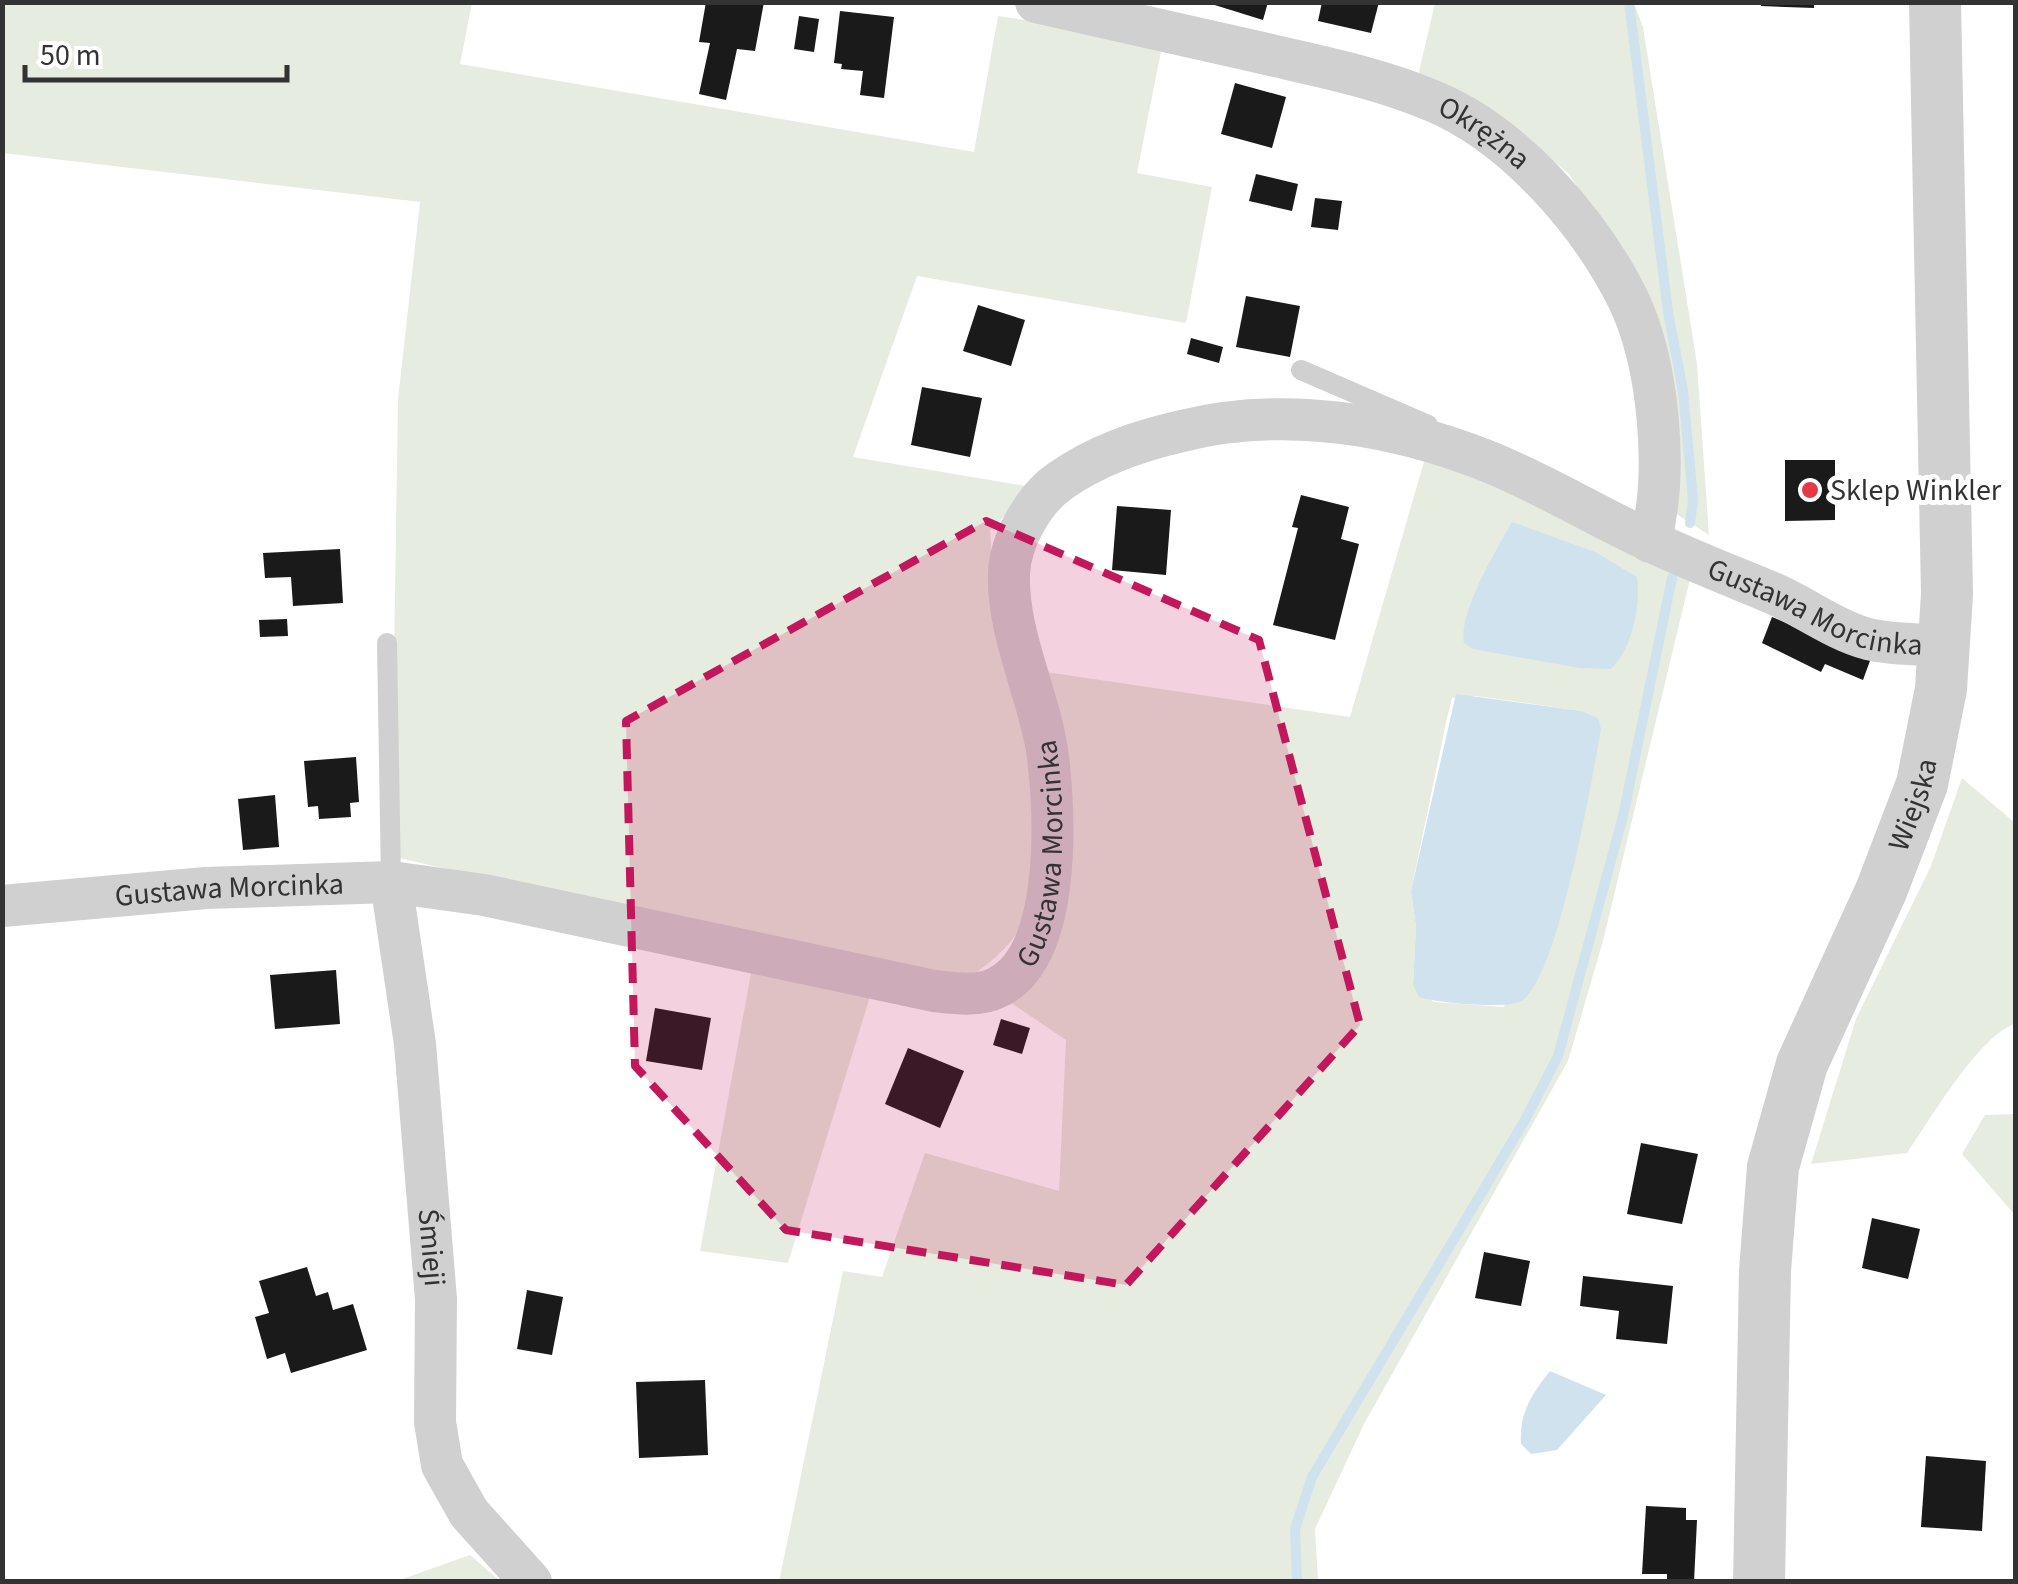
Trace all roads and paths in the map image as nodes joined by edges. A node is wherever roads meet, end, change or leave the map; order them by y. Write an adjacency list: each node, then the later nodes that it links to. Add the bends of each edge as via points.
1 (1036, 2): 5 (street, Okrężna, via 1343,71 1435,102 1507,147 1594,244 1628,300 1652,374 1661,500)
2 (1935, 2): 7 (street, Wiejska)
3 (1302, 370): 4 (lane, via 1405,412)
4 (1470, 455): 5 (street, Gustawa Morcinka); 8 (street, Gustawa Morcinka, via 1364,426 1226,420 1108,452 1056,483 1022,525 1009,571 1012,614 1048,757 1048,890 1042,929 1024,963 996,988 934,990 484,895)
5 (1650, 542): 7 (street, Gustawa Morcinka, via 1865,638)
6 (387, 644): 8 (lane)
7 (1946, 646): 11 (street, Wiejska, via 1935,734 1912,813 1802,1064 1773,1167)
8 (391, 882): 9 (street, Gustawa Morcinka, via 206,888); 10 (street, Śmieji, via 418,1084 442,1465 468,1514)
9 (2, 906)
10 (531, 1582)
11 (1758, 1582)

